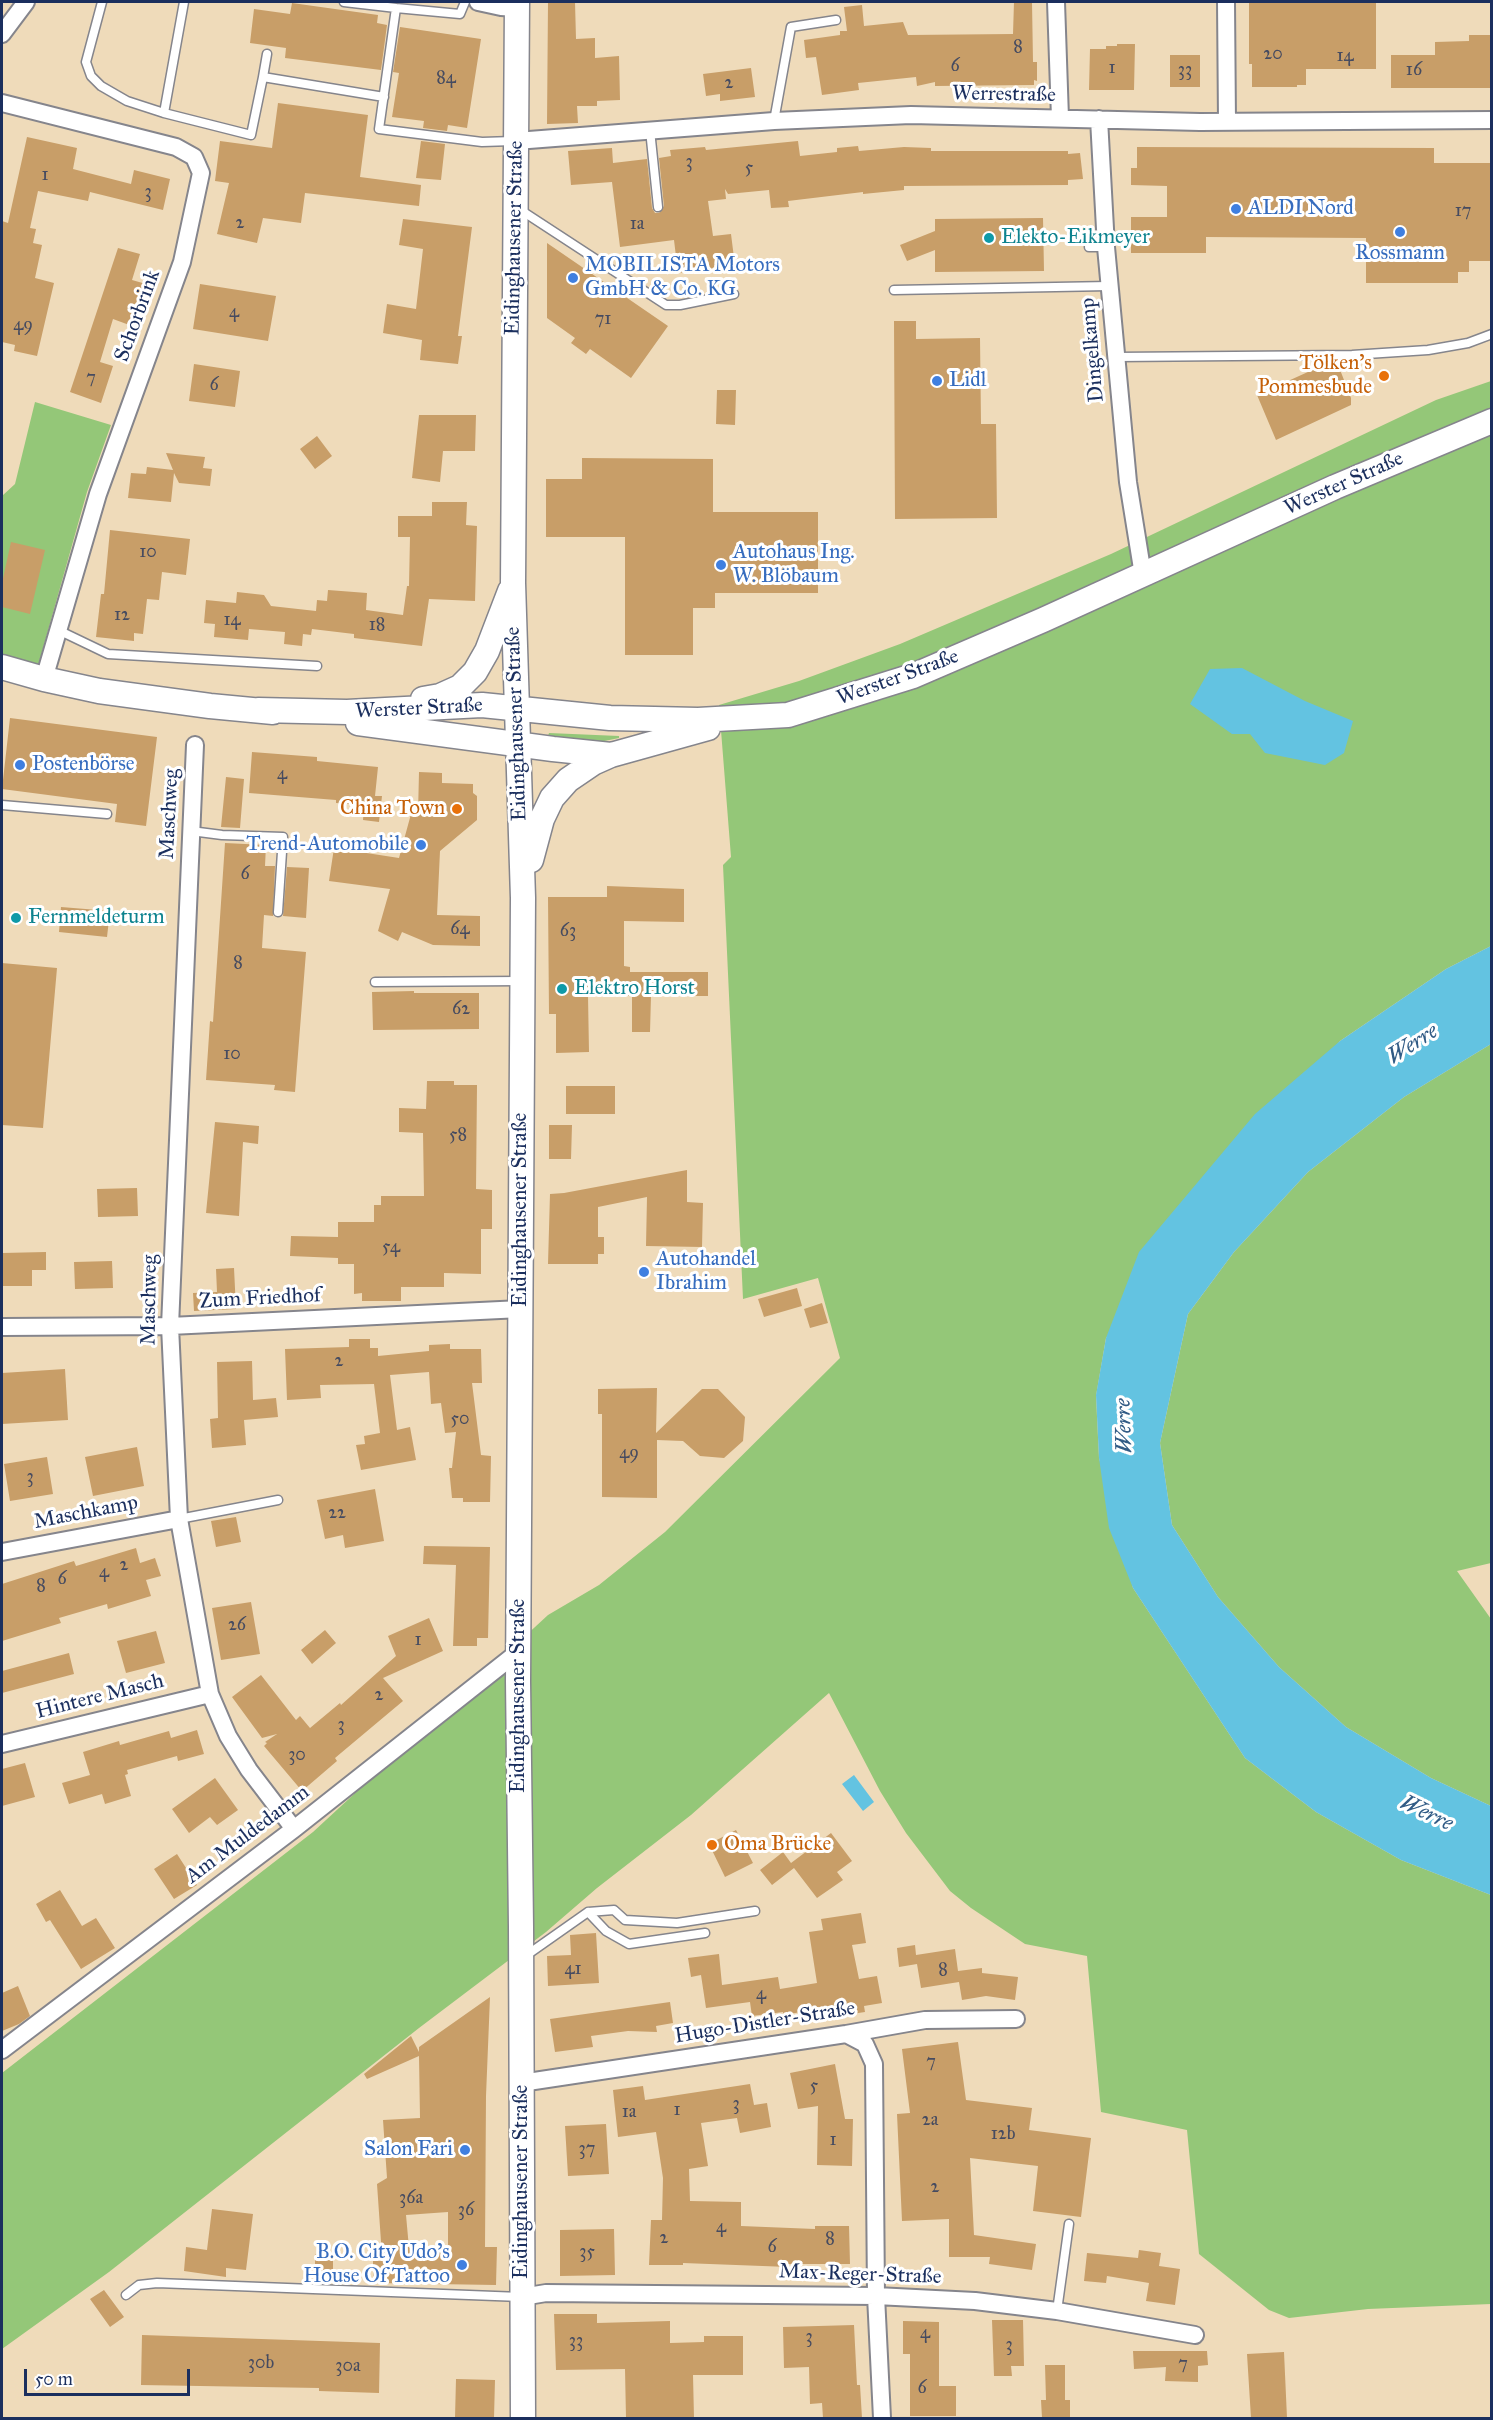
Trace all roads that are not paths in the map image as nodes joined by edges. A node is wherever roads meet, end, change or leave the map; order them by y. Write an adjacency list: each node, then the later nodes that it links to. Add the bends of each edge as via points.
1 (26, 2): 12 (street)
2 (102, 2): 17 (lane, via 86,62 91,76 127,101)
3 (184, 2): 17 (lane)
4 (344, 2): 10 (lane)
5 (465, 2): 10 (lane, via 460,14)
6 (478, 2): 9 (street, via 501,7)
7 (1056, 2): 18 (street)
8 (1226, 2): 22 (street)
9 (517, 4): 24 (main road, Eidinghausener Straße)
10 (396, 8): 15 (lane)
11 (836, 20): 21 (lane, via 791,27)
12 (2, 34)
13 (267, 54): 14 (lane)
14 (263, 77): 15 (lane); 17 (lane, via 251,135)
15 (384, 97): 24 (lane, via 379,129 482,142)
16 (2, 103): 37 (street, Schorbrink, via 176,147 194,157 201,173 182,262 98,494)
17 (164, 112)
18 (1060, 118): 19 (street, Werrestraße); 21 (street, Werrestraße, via 911,115)
19 (1099, 119): 22 (street, Werrestraße); 27 (street, Dingelkamp)
20 (1491, 120): 22 (street, Werrestraße)
21 (774, 121): 23 (street, Werrestraße)
22 (1227, 122)
23 (650, 130): 24 (street, Werrestraße); 26 (lane)
24 (516, 141): 25 (main road, Eidinghausener Straße)
25 (516, 207): 31 (lane, via 666,305); 36 (main road, Eidinghausener Straße)
26 (658, 207)
27 (1106, 247): 28 (lane); 29 (street, Dingelkamp)
28 (1089, 248)
29 (1109, 286): 30 (lane); 33 (street, Dingelkamp)
30 (894, 290)
31 (734, 294)
32 (1491, 334): 33 (lane, via 1468,343 1428,350 1373,354)
33 (1116, 357): 35 (street, Dingelkamp, via 1128,482)
34 (1491, 421): 35 (main road, Werster Straße)
35 (1143, 575): 44 (main road, Werster Straße, via 913,676 788,715)
36 (513, 583): 41 (main road, Eidinghausener Straße); 43 (main road, via 487,651 460,687 440,696)
37 (58, 630): 38 (lane, via 108,654); 40 (street, Schorbrink)
38 (317, 666)
39 (2, 667): 40 (main road, Werster Straße)
40 (44, 679): 42 (main road, Werster Straße, via 99,691)
41 (516, 708): 43 (main road, Werster Straße, via 482,705); 44 (main road, Werster Straße, via 610,718); 45 (main road, Eidinghausener Straße)
42 (258, 710): 43 (main road, Werster Straße); 45 (main road, Werster Straße)
43 (348, 712)
44 (742, 719): 47 (main road)
45 (517, 744): 47 (main road, Werster Straße); 51 (main road, Eidinghausener Straße)
46 (195, 745): 50 (street, Maschweg)
47 (611, 755): 51 (main road, via 568,780 552,798 536,833)
48 (2, 805): 49 (lane)
49 (107, 814)
50 (191, 831): 52 (lane, via 283,837); 56 (street, Maschweg)
51 (523, 898): 53 (main road, Eidinghausener Straße)
52 (278, 912)
53 (522, 981): 54 (lane); 55 (main road, Eidinghausener Straße)
54 (375, 982)
55 (521, 1309): 56 (street, Zum Friedhof); 61 (main road, Eidinghausener Straße)
56 (170, 1326): 57 (street, Zum Friedhof); 59 (street, Maschweg)
57 (2, 1327)
58 (278, 1500): 59 (lane)
59 (179, 1519): 60 (street, Maschkamp); 62 (street, Maschweg)
60 (2, 1552)
61 (519, 1652): 64 (street, Am Muldedamm); 68 (main road, Eidinghausener Straße)
62 (210, 1694): 63 (street, Hintere Masch); 64 (street, Maschweg, via 228,1736 249,1770)
63 (2, 1744)
64 (294, 1829): 71 (street, Am Muldedamm)
65 (755, 1911): 66 (lane, via 677,1923 625,1920 614,1910)
66 (588, 1912): 67 (lane, via 606,1931 629,1944); 68 (lane)
67 (705, 1933)
68 (521, 1959): 72 (main road, Eidinghausener Straße)
69 (1016, 2019): 70 (street, Hugo-Distler-Straße, via 926,2020)
70 (846, 2034): 72 (street, Hugo-Distler-Straße); 75 (street, via 866,2044 874,2064)
71 (2, 2050)
72 (521, 2083): 76 (main road, Eidinghausener Straße)
73 (1069, 2224): 77 (lane)
74 (126, 2295): 76 (lane, via 140,2285 158,2283)
75 (876, 2296): 76 (street, Max-Reger-Straße, via 546,2293); 77 (street, Max-Reger-Straße, via 975,2301); 80 (street)
76 (522, 2297): 79 (main road, Eidinghausener Straße)
77 (1058, 2311): 78 (street, Max-Reger-Straße)
78 (1195, 2335)
79 (522, 2418)
80 (882, 2418)

